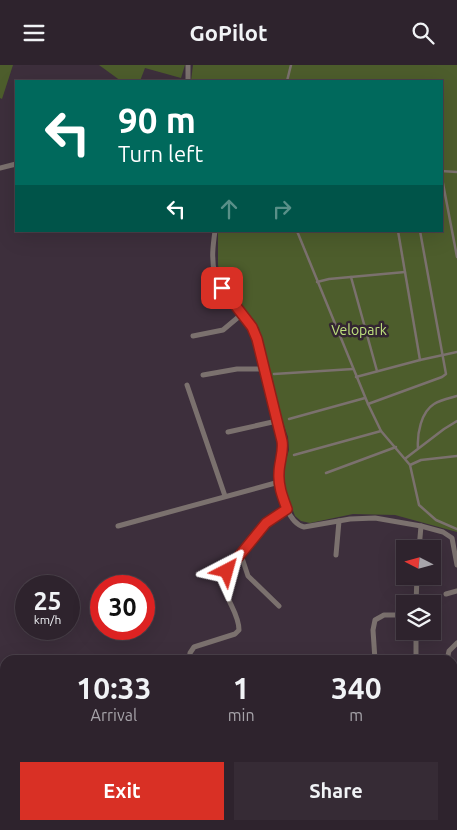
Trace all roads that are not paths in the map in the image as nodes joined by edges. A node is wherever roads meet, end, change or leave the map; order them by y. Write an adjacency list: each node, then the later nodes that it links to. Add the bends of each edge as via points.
1 (188, 65): 3 (street)
2 (291, 65): 4 (lane)
3 (188, 80)
4 (287, 80)
5 (15, 164): 6 (street)
6 (0, 168)
7 (443, 172): 8 (lane)
8 (457, 172)
9 (443, 182): 14 (lane)
10 (215, 232): 19 (street, via 215,273)
11 (297, 232): 18 (lane)
12 (398, 232): 16 (lane)
13 (420, 232): 22 (lane)
14 (456, 244): 15 (lane)
15 (457, 257)
16 (405, 272): 17 (lane); 23 (lane)
17 (351, 277): 18 (lane); 26 (lane)
18 (317, 283): 25 (lane)
19 (242, 314): 20 (street, via 222,330); 24 (street, via 254,333)
20 (194, 336)
21 (457, 352): 22 (lane)
22 (443, 355): 23 (lane); 33 (lane, via 444,376)
23 (420, 360): 26 (lane)
24 (263, 369): 28 (street, via 237,369); 35 (street)
25 (353, 369): 27 (lane); 29 (lane)
26 (377, 371): 29 (lane)
27 (274, 374)
28 (203, 375)
29 (356, 377): 32 (lane)
30 (187, 385): 47 (street)
31 (457, 396): 40 (lane, via 437,402 427,411 418,431)
32 (365, 398): 33 (lane); 34 (lane)
33 (368, 404): 37 (lane)
34 (289, 419)
35 (277, 421): 38 (street); 46 (street, via 283,448)
36 (457, 421): 40 (lane)
37 (381, 431): 39 (lane); 41 (lane)
38 (228, 432)
39 (396, 447): 43 (lane); 45 (lane)
40 (418, 448): 43 (lane)
41 (294, 455)
42 (457, 456): 44 (lane, via 421,460)
43 (406, 458): 44 (lane)
44 (410, 465): 52 (lane, via 419,505 436,520)
45 (326, 473)
46 (279, 482): 47 (street); 48 (street)
47 (225, 496): 50 (street)
48 (287, 509): 49 (street, via 299,526); 55 (street, via 266,523)
49 (339, 521): 51 (street, via 376,519); 56 (street)
50 (118, 526)
51 (421, 526): 53 (street); 54 (street)
52 (457, 529)
53 (455, 539): 57 (street)
54 (420, 540)
55 (241, 555): 60 (street, via 248,576); 65 (street, via 223,579 239,630 194,647)
56 (336, 555)
57 (457, 565)
58 (457, 591): 59 (street)
59 (446, 594)
60 (279, 606)
61 (396, 615): 66 (street, via 384,615 375,620)
62 (416, 640): 64 (street)
63 (457, 643): 67 (street)
64 (416, 654)
65 (190, 655)
66 (375, 655)
67 (448, 655)

